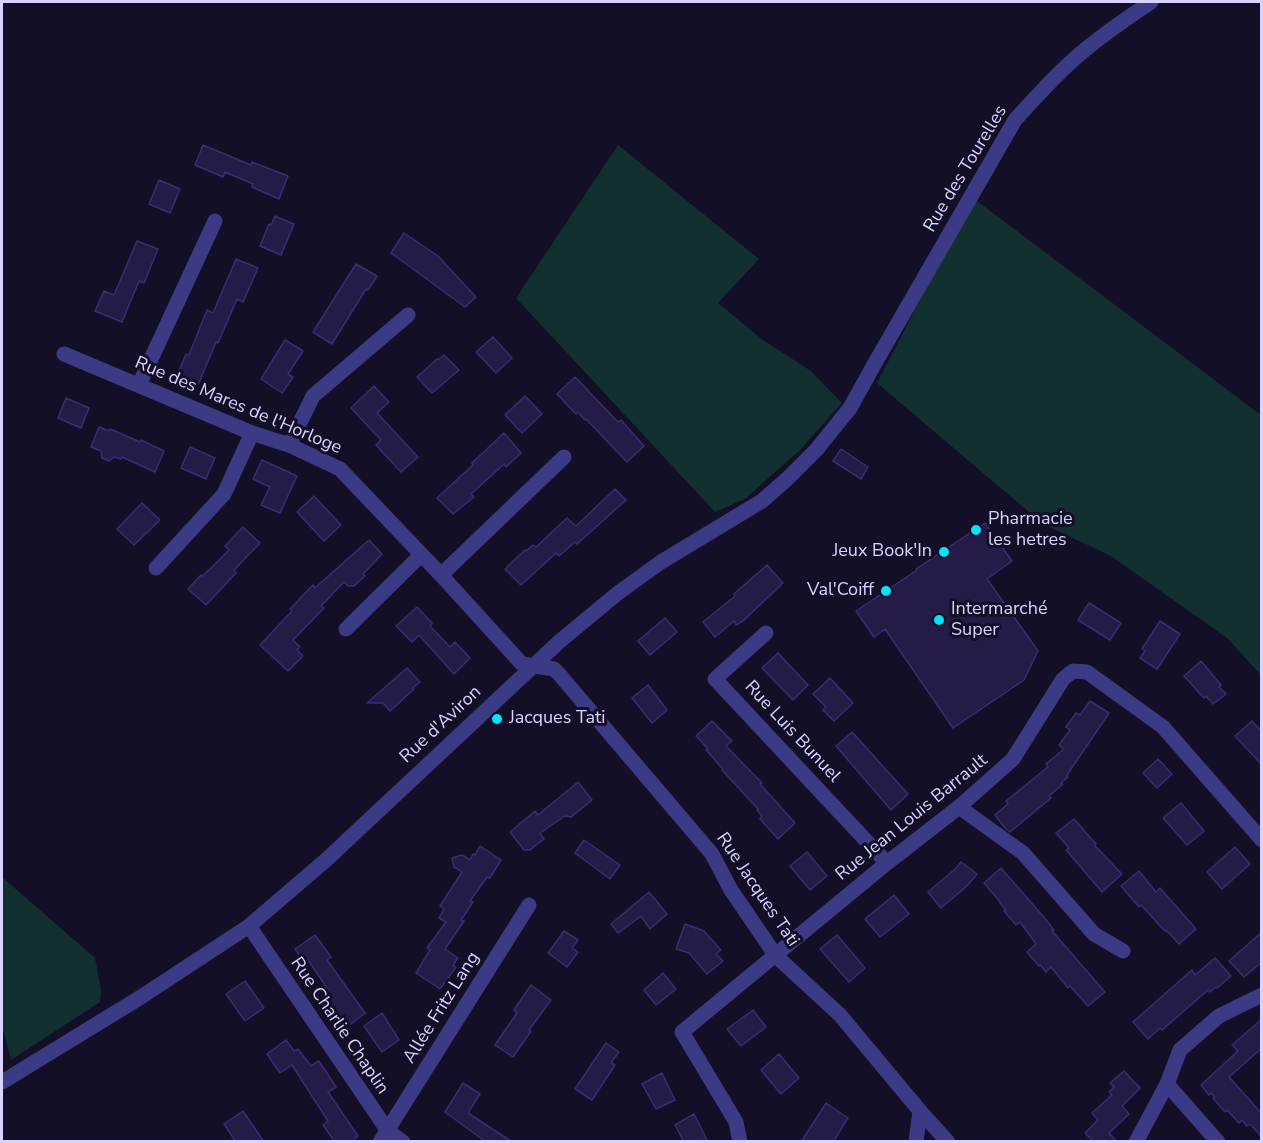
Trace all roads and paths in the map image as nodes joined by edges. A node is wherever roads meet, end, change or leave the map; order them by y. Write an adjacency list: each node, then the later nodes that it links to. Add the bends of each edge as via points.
1 (1151, 2): 5 (street, Rue des Tourelles, via 1079,54 1015,120)
2 (214, 221): 6 (street)
3 (408, 315): 8 (street, via 313,396)
4 (64, 354): 6 (street, Rue des Mares de l'Horloge)
5 (875, 363): 15 (street, Rue d'Aviron, via 850,408 787,479 762,501 618,593)
6 (139, 385): 7 (street, Rue des Mares de l'Horloge)
7 (252, 433): 8 (street, Rue des Mares de l'Horloge); 11 (street, via 224,494)
8 (289, 445): 10 (street, Rue des Mares de l'Horloge, via 340,469)
9 (564, 457): 12 (street)
10 (421, 555): 12 (street, Rue des Mares de l'Horloge); 13 (street)
11 (156, 568)
12 (441, 575): 15 (street, Rue des Mares de l'Horloge, via 522,664)
13 (346, 629)
14 (766, 633): 18 (street, Rue Luis Bunuel, via 715,679)
15 (534, 667): 20 (street, Rue d'Aviron); 22 (street, Rue Jacques Tati, via 554,669 559,674 712,854 731,890)
16 (959, 807): 17 (street, Rue Jean Louis Barrault, via 1013,759 1063,679 1073,671 1087,672 1163,727); 18 (street, Rue Jean Louis Barrault); 21 (street, via 1023,853 1094,934)
17 (1262, 840)
18 (887, 862): 22 (street, Rue Jean Louis Barrault)
19 (529, 905): 27 (street, Allée Fritz Lang)
20 (249, 926): 24 (street, Rue d'Aviron); 27 (street, Rue Charlie Chaplin)
21 (1123, 951)
22 (776, 956): 26 (street, Rue Jacques Tati, via 840,1015); 29 (street, Rue Jean Louis Barrault, via 682,1032 736,1122)
23 (1262, 995): 25 (street, via 1219,1016 1180,1050)
24 (2, 1082)
25 (1167, 1084): 32 (street); 33 (street)
26 (920, 1111): 30 (street); 31 (street, Rue Jacques Tati)
27 (384, 1136): 28 (street, Rue Charlie Chaplin)
28 (404, 1142)
29 (740, 1142)
30 (916, 1142)
31 (948, 1142)
32 (1136, 1142)
33 (1218, 1142)

